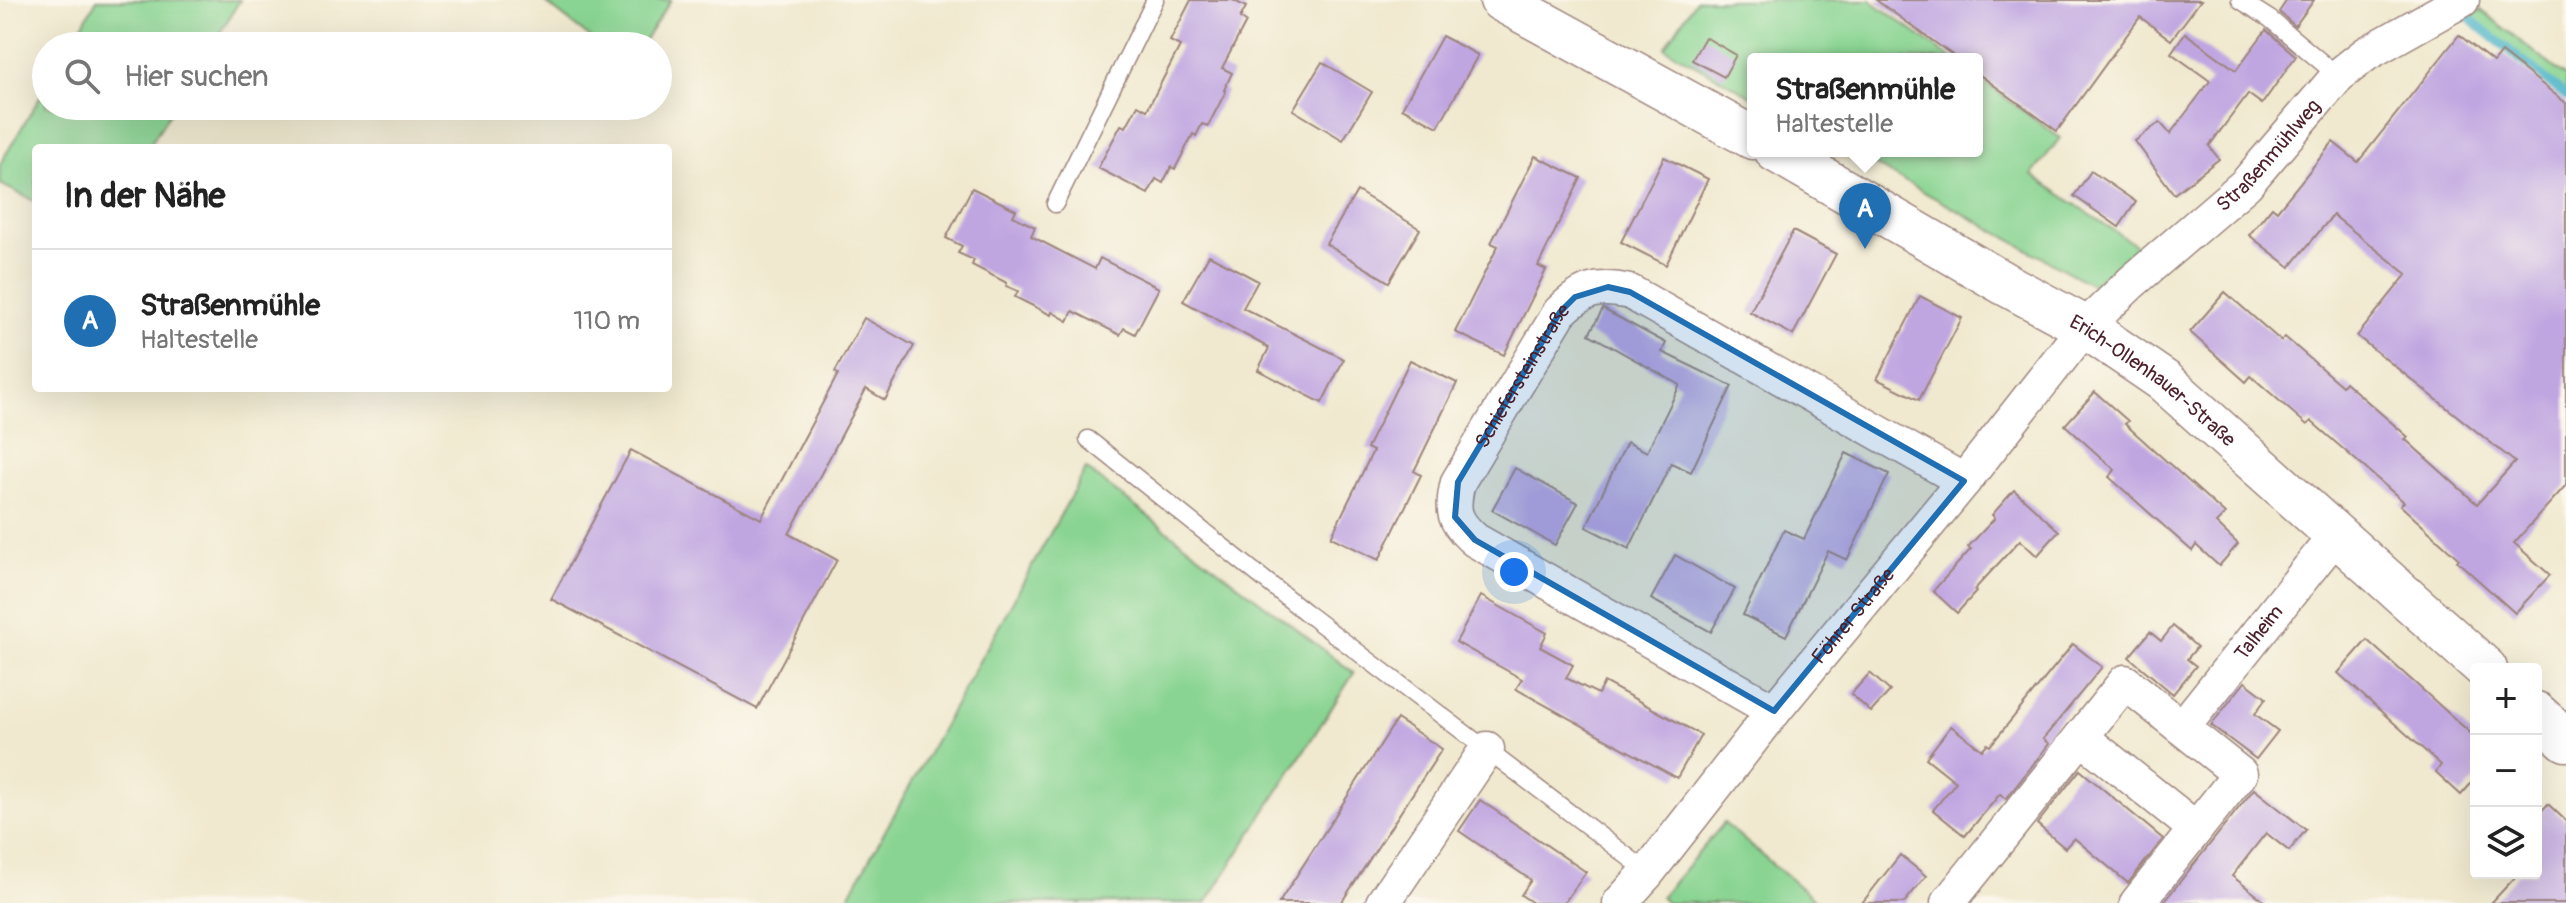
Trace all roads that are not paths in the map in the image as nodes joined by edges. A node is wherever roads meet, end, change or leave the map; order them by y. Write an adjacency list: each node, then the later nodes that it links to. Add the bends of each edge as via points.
1 (1155, 0): 8 (lane)
2 (1501, 0): 6 (street)
3 (2240, 0): 5 (lane)
4 (2453, 5): 5 (street, Straßenmühlweg, via 2366,54)
5 (2338, 76): 9 (street, Straßenmühlweg, via 2246,184)
6 (1747, 135)
7 (1786, 157): 9 (street, Erich-Ollenhauer-Straße)
8 (1055, 204)
9 (2085, 327): 11 (street, Föhrer Straße); 12 (street, Erich-Ollenhauer-Straße, via 2164,381)
10 (1088, 439): 19 (lane)
11 (1964, 481): 14 (street, Föhrer Straße); 14 (street, Schiefersteinstraße, via 1630,292 1608,287 1589,291 1560,312 1458,482 1455,517 1475,540)
12 (2336, 535): 13 (street, Erich-Ollenhauer-Straße); 16 (street, Talheim)
13 (2479, 663)
14 (1774, 711): 21 (street, Föhrer Straße)
15 (2542, 718): 18 (street)
16 (2182, 728): 17 (street, via 2125,682); 20 (street, via 2240,774)
17 (2081, 737): 20 (street); 24 (street)
18 (2566, 740)
19 (1487, 749): 21 (lane); 22 (street)
20 (2196, 829): 25 (street)
21 (1648, 872): 23 (street, Föhrer Straße)
22 (1383, 903)
23 (1620, 903)
24 (1948, 903)
25 (2137, 903)

